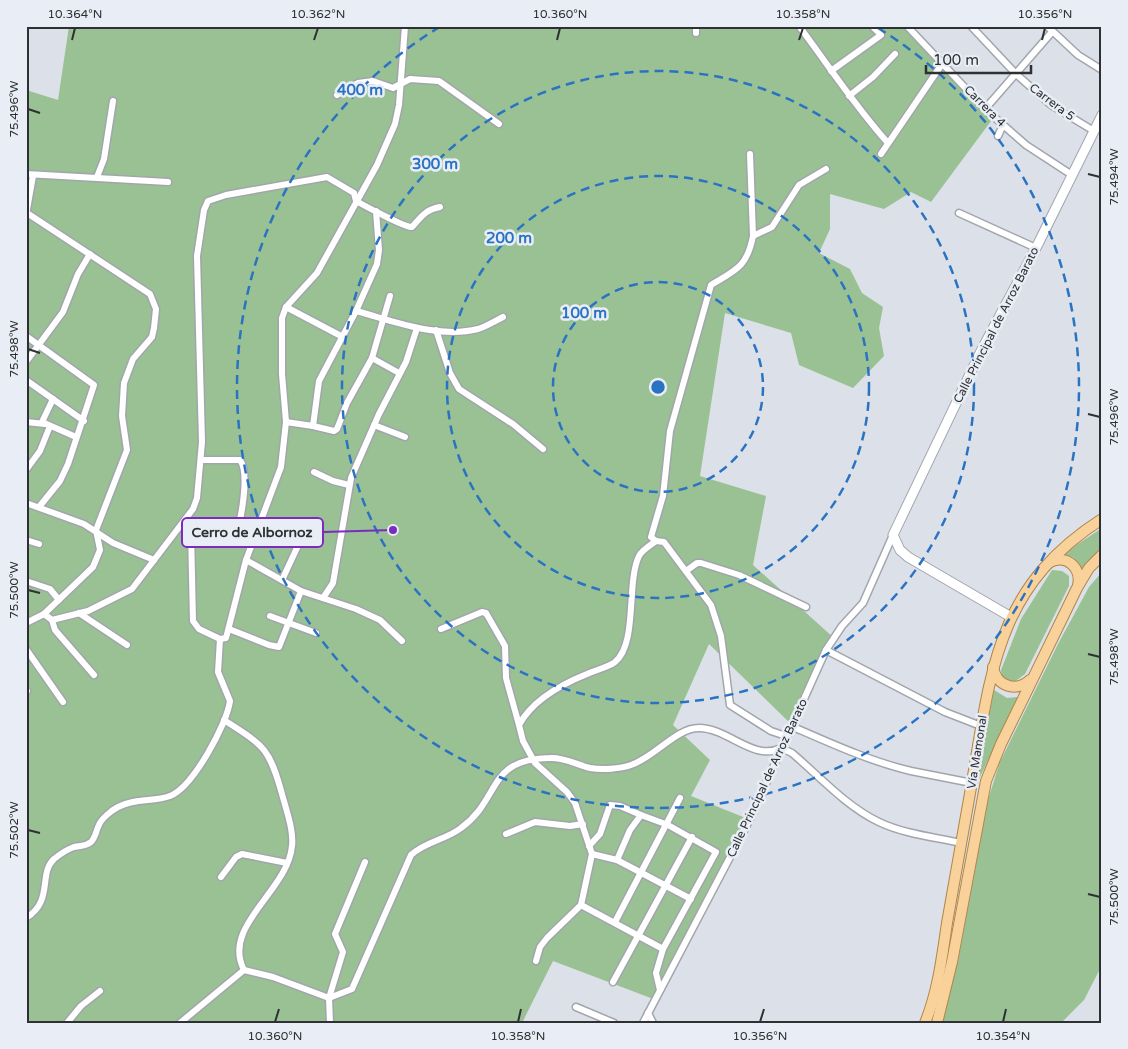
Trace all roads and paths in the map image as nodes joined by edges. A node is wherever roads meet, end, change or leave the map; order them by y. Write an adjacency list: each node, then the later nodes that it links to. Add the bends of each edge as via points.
1 (405, 26): 13 (street)
2 (799, 26): 11 (street)
3 (872, 26): 11 (street, via 881,35)
4 (907, 26): 9 (street, Carrera 4)
5 (971, 26): 12 (street, Carrera 5)
6 (1046, 26): 7 (street)
7 (1052, 32): 10 (street, via 1078,55); 12 (street)
8 (895, 54): 15 (street)
9 (942, 64): 17 (street, Carrera 4); 23 (street)
10 (1102, 70)
11 (831, 71): 15 (street)
12 (1016, 74): 17 (street); 21 (street, Carrera 5, via 1051,105)
13 (401, 85): 14 (street, via 390,88 373,81 358,83); 19 (street, via 410,79 439,81); 31 (street, via 395,124 378,165)
14 (337, 95)
15 (849, 96): 23 (street)
16 (113, 101): 29 (street, via 104,159)
17 (985, 109): 20 (street, Carrera 4)
18 (1102, 115): 21 (street, Calle Principal de Arroz Barato)
19 (499, 124)
20 (1004, 125): 22 (street); 28 (street, Carrera 4, via 1026,146)
21 (1094, 132): 28 (street, Calle Principal de Arroz Barato)
22 (998, 136)
23 (888, 143): 25 (street)
24 (750, 154): 36 (street)
25 (880, 154)
26 (826, 169): 36 (street, via 799,185 772,227)
27 (30, 175): 29 (street); 35 (street)
28 (1072, 175): 37 (street, Calle Principal de Arroz Barato)
29 (97, 177): 30 (street)
30 (168, 182)
31 (356, 201): 33 (street); 40 (street, via 317,273); 63 (street, via 354,194 327,177 208,201 197,256 202,425)
32 (440, 207): 33 (street, via 422,214 409,228)
33 (376, 211): 41 (street, via 380,250)
34 (959, 213): 37 (street)
35 (27, 214): 38 (street)
36 (753, 236): 76 (street, via 742,264 735,272 711,285 707,296 697,342 670,431 663,496 651,536)
37 (1036, 248): 74 (street, Calle Principal de Arroz Barato, via 982,349)
38 (90, 254): 48 (street, via 63,312); 71 (street, via 150,294 156,309 152,337 133,359 124,383 122,416 127,450)
39 (390, 296): 43 (street)
40 (286, 306): 47 (street); 56 (street, via 282,318)
41 (356, 310): 43 (street); 47 (street)
42 (503, 317): 45 (street, via 478,329)
43 (382, 318): 44 (street); 49 (street)
44 (417, 328): 45 (street); 51 (street)
45 (436, 330): 62 (street, via 459,389 513,424)
46 (26, 336): 48 (street)
47 (341, 336): 59 (street, via 319,380)
48 (38, 344): 50 (street); 54 (street, via 94,385)
49 (372, 358): 51 (street); 59 (street, via 347,403 337,429)
50 (26, 362)
51 (400, 373): 58 (street)
52 (26, 380): 53 (street)
53 (53, 399): 54 (street); 57 (street, via 42,422)
54 (84, 421): 60 (street)
55 (26, 422): 57 (street)
56 (286, 422): 59 (street); 80 (street, via 281,467)
57 (47, 425): 60 (street); 64 (street, via 40,450)
58 (374, 425): 61 (street); 66 (street)
59 (313, 426)
60 (76, 437): 68 (street, via 60,481)
61 (405, 437)
62 (543, 449)
63 (200, 460): 70 (street, via 197,498); 72 (street, via 240,460 244,491 236,534)
64 (26, 470)
65 (314, 472): 66 (street)
66 (349, 485): 87 (street, via 333,583)
67 (26, 503): 68 (street)
68 (39, 507): 71 (street)
69 (1102, 519): 81 (main road, Vía Mamonal, via 1074,538)
70 (185, 520): 72 (street); 79 (street)
71 (96, 530): 79 (street, via 113,543); 88 (street, via 100,550 97,560)
72 (191, 532): 100 (street, via 193,621 199,629)
73 (303, 535): 83 (street)
74 (893, 535): 93 (street, via 900,550 908,557); 104 (street, Calle Principal de Arroz Barato, via 863,603)
75 (26, 540): 77 (street)
76 (656, 541): 82 (street, via 664,542); 111 (street, via 640,554 632,582 632,613 626,644 616,662 565,684 528,710)
77 (39, 544)
78 (1102, 555): 85 (main road, Vía Mamonal, via 1089,568)
79 (154, 560): 91 (street, via 132,589)
80 (246, 560): 83 (street); 97 (street)
81 (1049, 562): 85 (main road, via 1061,559 1073,564 1079,575); 93 (main road, Vía Mamonal, via 1034,579)
82 (686, 571): 89 (street, via 701,563 739,575); 114 (street, via 714,613 721,636 730,705 771,731)
83 (282, 580): 86 (street)
84 (26, 581): 88 (street, via 50,590)
85 (1077, 588): 108 (main road, Vía Mamonal)
86 (301, 592): 87 (street); 96 (street)
87 (323, 598): 101 (street, via 380,620)
88 (60, 600): 90 (street)
89 (806, 607)
90 (44, 614): 94 (street); 95 (street)
91 (79, 614): 94 (street); 102 (street)
92 (270, 616): 96 (street)
93 (1011, 617): 106 (main road, Vía Mamonal)
94 (52, 620): 107 (street, via 55,630)
95 (26, 623)
96 (289, 623): 97 (street, via 280,647); 99 (street)
97 (228, 629): 100 (street, via 226,638)
98 (441, 629): 111 (street, via 486,612 505,646 506,678)
99 (316, 633)
100 (220, 639): 110 (street, via 218,672 230,701)
101 (402, 641)
102 (127, 645)
103 (26, 648): 105 (street)
104 (826, 650): 112 (street, Calle Principal de Arroz Barato); 113 (street, via 945,712)
105 (29, 659): 109 (street)
106 (993, 666): 108 (main road, via 1000,682 1010,687 1022,686); 113 (main road, Vía Mamonal)
107 (94, 675)
108 (1031, 679): 154 (main road, Vía Mamonal, via 986,781 952,962)
109 (63, 702)
110 (224, 720): 129 (street, via 259,744 270,757 284,801 292,846); 135 (street, via 204,760 172,795 118,807 100,822 94,839 85,847 75,847 54,859 40,906)
111 (519, 725): 116 (street, via 523,742)
112 (791, 726): 114 (street, Calle Principal de Arroz Barato); 117 (street, via 849,751 910,770)
113 (981, 726): 117 (main road, Vía Mamonal)
114 (786, 736): 115 (street, Calle Principal de Arroz Barato)
115 (781, 748): 116 (street, via 762,752 722,734 695,728 678,734 639,762 618,768 592,768 552,757); 124 (street, via 792,753 866,816 896,829); 142 (street, Calle Principal de Arroz Barato, via 750,819)
116 (533, 759): 120 (street, via 567,792); 144 (street, via 507,768 487,801 464,827 425,845 412,855 352,989)
117 (972, 783): 124 (main road, Vía Mamonal)
118 (680, 798): 121 (street)
119 (641, 815): 121 (street); 125 (street, via 610,805 600,834); 127 (street)
120 (583, 824): 122 (street, via 570,826 535,822); 125 (street)
121 (668, 825): 123 (street); 130 (street)
122 (506, 834)
123 (692, 837): 132 (street); 133 (street, via 716,852)
124 (961, 843): 153 (main road, Vía Mamonal, via 937,981)
125 (589, 846): 126 (street)
126 (592, 854): 127 (street); 134 (street)
127 (616, 860): 130 (street)
128 (364, 862): 144 (street, via 335,934 343,952)
129 (287, 863): 131 (street, via 242,854); 140 (street, via 272,892 241,937 238,952)
130 (640, 871): 132 (street); 136 (street)
131 (221, 877)
132 (665, 885): 133 (street); 137 (street)
133 (691, 899): 138 (street)
134 (581, 905): 136 (street); 139 (street, via 547,938)
135 (26, 918)
136 (615, 922): 137 (street)
137 (638, 934): 138 (street); 141 (street)
138 (663, 949): 142 (street, via 656,973)
139 (536, 961)
140 (244, 970): 144 (street); 148 (street)
141 (614, 982)
142 (660, 990): 146 (street, Calle Principal de Arroz Barato)
143 (100, 992): 147 (street, via 81,1006)
144 (329, 998): 149 (street)
145 (576, 1007): 150 (street)
146 (648, 1012): 151 (street, Calle Principal de Arroz Barato); 152 (street)
147 (67, 1023)
148 (180, 1023)
149 (330, 1023)
150 (614, 1023)
151 (643, 1023)
152 (653, 1023)
153 (925, 1023)
154 (936, 1023)

